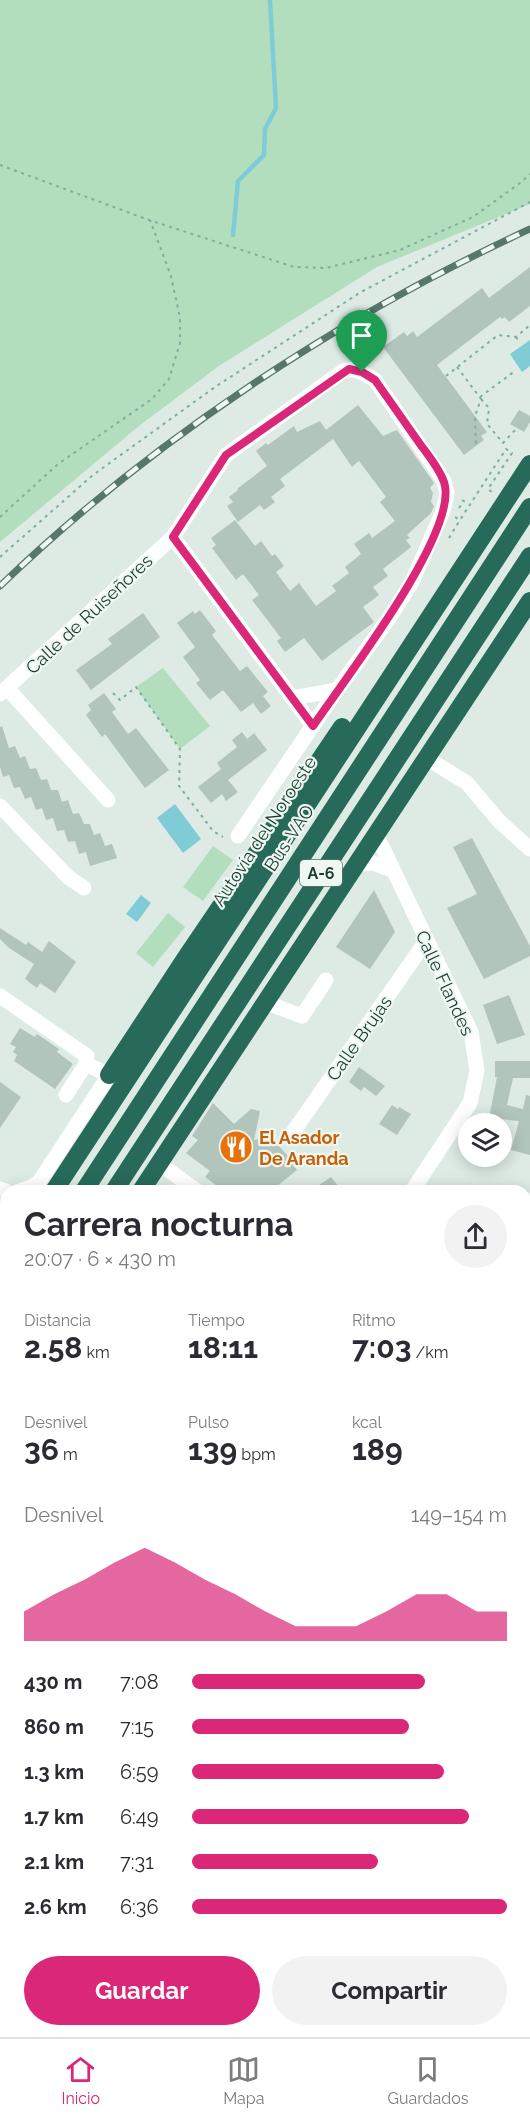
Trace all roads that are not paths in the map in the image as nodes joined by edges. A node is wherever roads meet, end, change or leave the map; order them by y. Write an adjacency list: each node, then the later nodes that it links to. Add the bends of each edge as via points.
1 (530, 464): 6 (highway, Autovía del Noroeste / A-6)
2 (530, 507): 31 (highway, Bus-VAO)
3 (173, 537): 7 (street, Calle de Ruiseñores, via 226,455 349,369 375,380 433,463 447,493 412,582); 8 (street, Calle de Ruiseñores); 9 (street)
4 (530, 556): 32 (highway, A-6)
5 (530, 601): 11 (highway)
6 (415, 640): 25 (highway, via 397,647); 30 (highway, Autovía del Noroeste / A-6)
7 (337, 690): 9 (street); 10 (street)
8 (4, 692): 12 (street)
9 (292, 698): 10 (street)
10 (313, 726): 14 (street)
11 (428, 759): 15 (highway); 16 (street, via 467,783)
12 (108, 800)
13 (0, 806): 19 (street, via 68,877)
14 (238, 836)
15 (376, 836): 17 (highway); 18 (street, Calle Flandes)
16 (530, 849)
17 (358, 864): 18 (street, via 373,862); 23 (highway)
18 (392, 870): 20 (street, Calle Flandes)
19 (84, 888)
20 (426, 941): 27 (street, Calle Brujas); 35 (street, Calle Flandes, via 471,1032 477,1071 470,1102)
21 (326, 980): 23 (street, via 302,1016)
22 (0, 996): 24 (street, via 87,1056)
23 (267, 1003): 28 (highway)
24 (86, 1064): 25 (street); 26 (street)
25 (109, 1075): 29 (street)
26 (66, 1095)
27 (291, 1135)
28 (159, 1163): 33 (highway); 34 (street)
29 (35, 1185)
30 (58, 1185)
31 (88, 1185)
32 (118, 1185)
33 (145, 1185)
34 (189, 1185)
35 (416, 1185)

